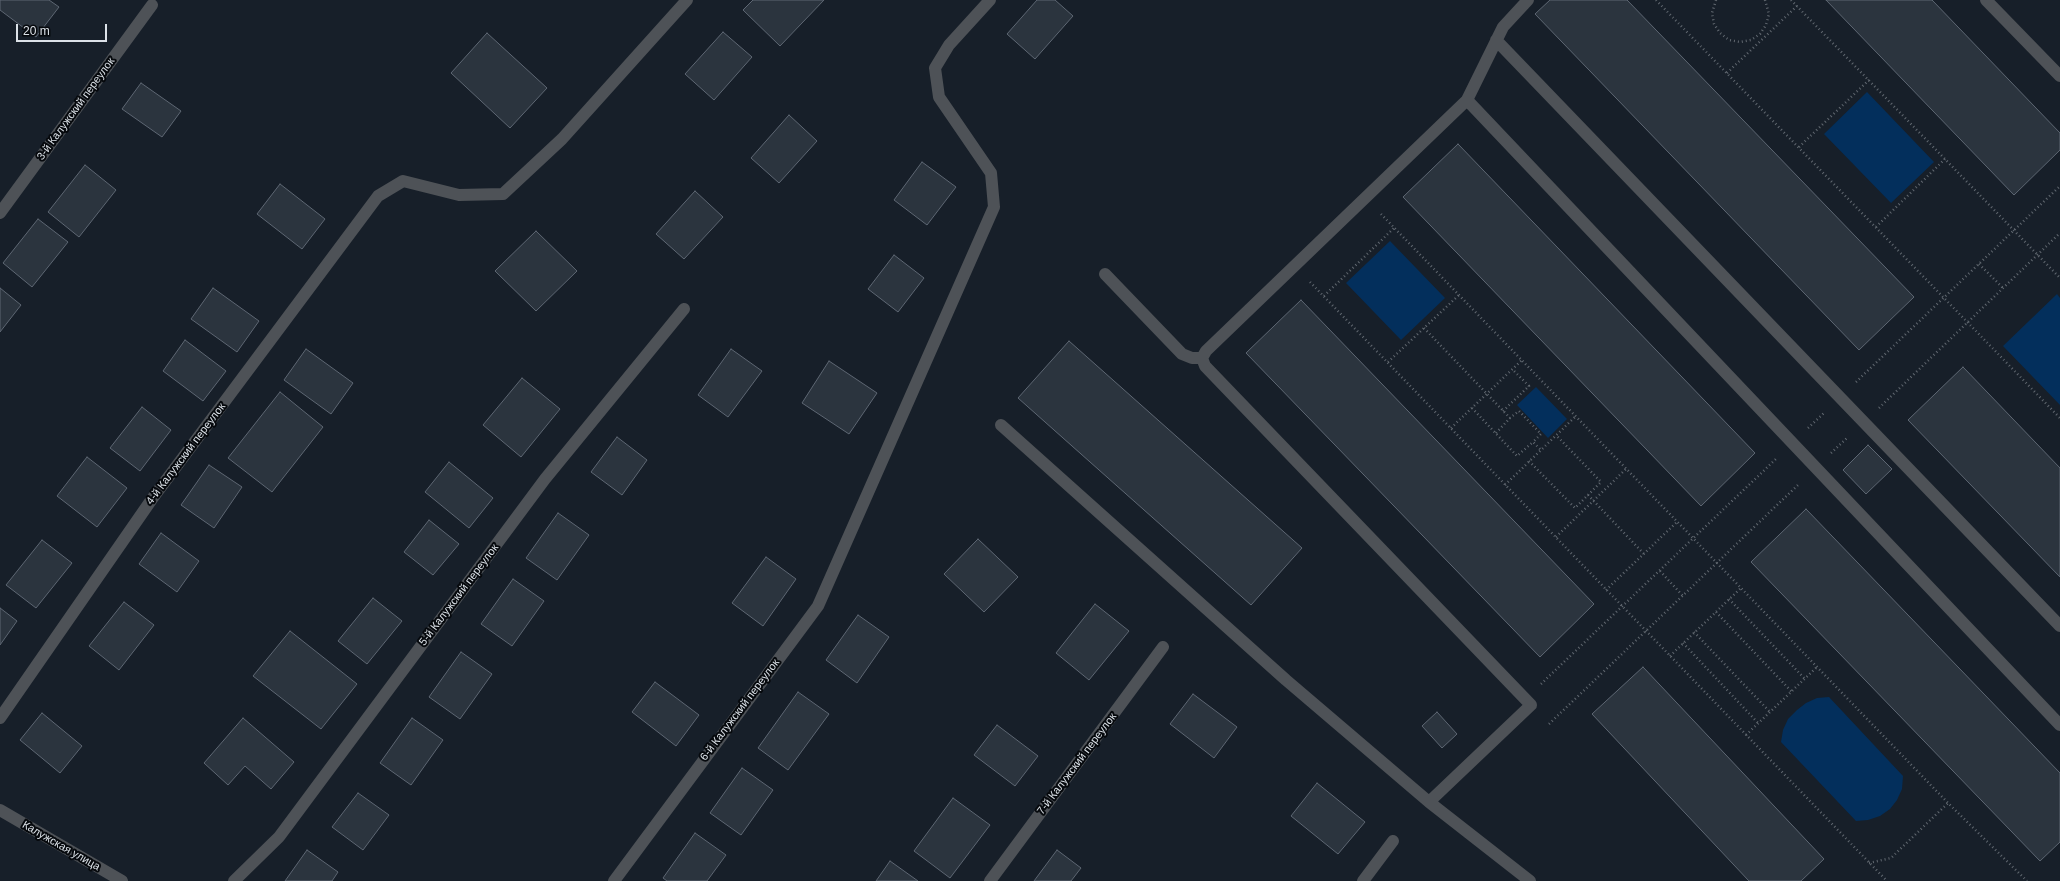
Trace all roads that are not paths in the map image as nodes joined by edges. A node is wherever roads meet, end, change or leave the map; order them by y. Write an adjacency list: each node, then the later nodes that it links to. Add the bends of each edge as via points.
1 (687, 0): 16 (street, 4-й Калужский переулок, via 562,139 502,194 459,195 403,182 378,196 152,499)
2 (990, 0): 23 (street, 6-й Калужский переулок, via 949,45 935,68 939,97 991,173 994,207 818,606)
3 (1528, 0): 6 (street, via 1507,20)
4 (1986, 0): 7 (street)
5 (152, 5): 9 (street, 3-й Калужский переулок)
6 (1496, 40): 8 (street); 14 (street)
7 (2060, 76)
8 (1467, 100): 12 (street, via 1206,351); 17 (street)
9 (0, 212)
10 (1105, 274): 12 (street, via 1182,354 1186,357)
11 (684, 309): 22 (street, 5-й Калужский переулок, via 545,479 279,837)
12 (1202, 358): 18 (street, via 1211,371 1531,705)
13 (1001, 425): 18 (street, via 1286,680)
14 (2060, 626)
15 (1163, 647): 24 (street, 7-й Калужский переулок)
16 (0, 718)
17 (2060, 725)
18 (1428, 802): 26 (street)
19 (0, 810): 21 (street, Калужская улица)
20 (1393, 841): 25 (street)
21 (122, 881)
22 (234, 881)
23 (614, 881)
24 (990, 881)
25 (1363, 881)
26 (1530, 881)

